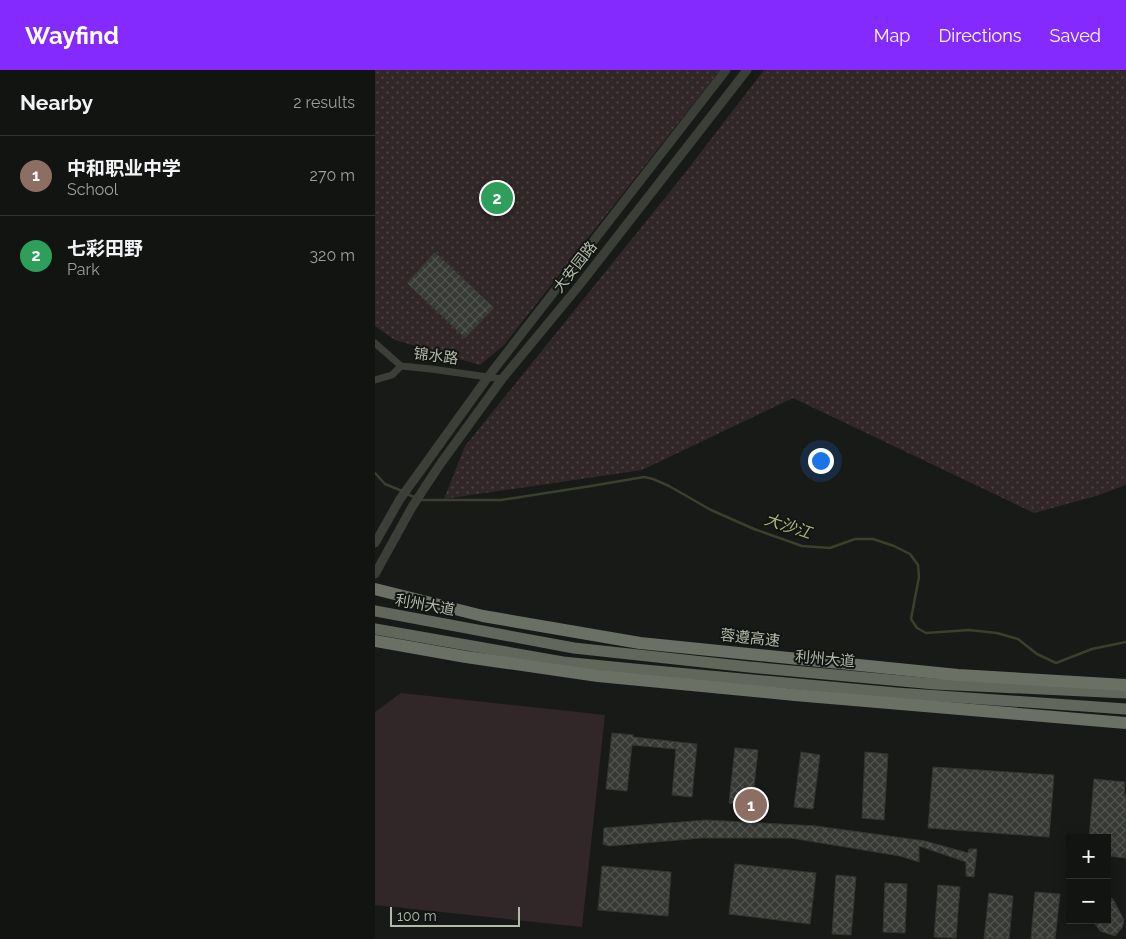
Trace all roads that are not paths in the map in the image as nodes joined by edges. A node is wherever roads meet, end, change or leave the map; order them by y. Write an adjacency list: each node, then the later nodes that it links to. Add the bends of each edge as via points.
1 (726, 70): 5 (street)
2 (747, 70): 6 (street, 大安园路)
3 (375, 343): 4 (street, 锦水路)
4 (401, 366): 5 (street, 锦水路); 7 (street, via 391,375)
5 (488, 377): 6 (street, 锦水路); 8 (street, via 400,499)
6 (502, 379): 9 (street, 大安园路, via 427,484)
7 (375, 380)
8 (375, 543)
9 (375, 574)
10 (375, 589): 14 (highway, 蓉遵高速, via 483,616 640,643 958,676)
11 (375, 610): 15 (highway, 利州大道, via 574,648 935,684)
12 (375, 629): 16 (highway, 利州大道, via 563,662 896,693)
13 (375, 641): 17 (highway, via 598,676)
14 (1126, 685)
15 (1126, 693)
16 (1126, 710)
17 (1126, 723)

